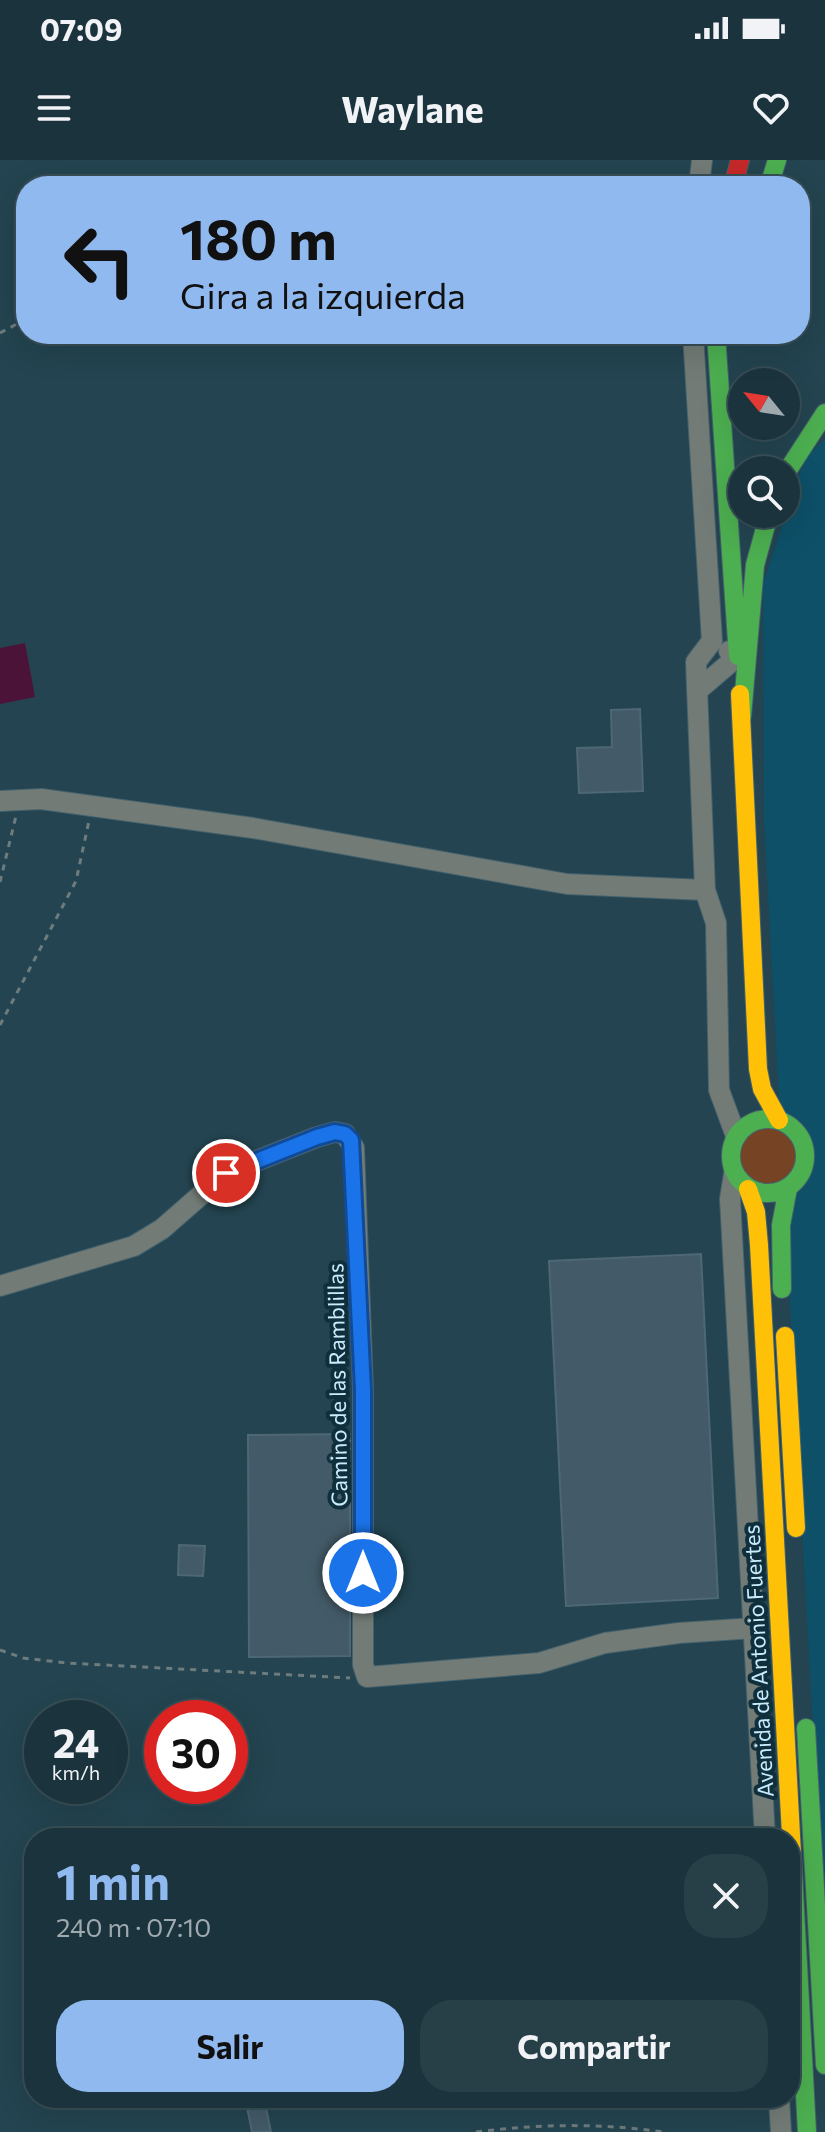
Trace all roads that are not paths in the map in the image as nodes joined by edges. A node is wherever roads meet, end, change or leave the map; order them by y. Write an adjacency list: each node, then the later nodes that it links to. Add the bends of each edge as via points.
1 (694, 344): 8 (street)
2 (718, 344): 6 (main road)
3 (737, 355): 6 (main road)
4 (825, 413): 5 (main road)
5 (797, 456)
6 (725, 492): 9 (main road)
7 (765, 528): 11 (main road, via 755,565)
8 (712, 641): 9 (street); 10 (street, via 696,662)
9 (738, 656): 10 (street); 11 (main road)
10 (697, 691): 13 (street)
11 (742, 716): 14 (main road)
12 (10, 801): 13 (street, via 41,799 253,828 567,884)
13 (705, 890): 16 (street, via 716,923 719,1090)
14 (758, 1069): 15 (main road); 16 (main road)
15 (779, 1120): 16 (main road, via 754,1121); 18 (main road, via 798,1134 805,1157 803,1169)
16 (740, 1132): 17 (main road, via 731,1148)
17 (741, 1181): 18 (main road, via 768,1194); 21 (street, Avenida de Antonio Fuertes, via 730,1199); 24 (main road, Avenida de Antonio Fuertes, via 756,1212 759,1245)
18 (788, 1188): 20 (main road, Avenida de Antonio Fuertes, via 781,1237)
19 (0, 1286): 21 (street, Camino de las Ramblillas, via 134,1246 162,1229 226,1173 317,1137 345,1134 354,1148 367,1677 539,1663 605,1643)
20 (796, 1542)
21 (754, 1628): 23 (street, Avenida de Antonio Fuertes)
22 (805, 1701): 26 (main road, Avenida de Antonio Fuertes)
23 (764, 1828)
24 (791, 1828)
25 (800, 2003): 29 (main road, Avenida de Antonio Fuertes)
26 (825, 2065)
27 (780, 2108): 28 (street)
28 (781, 2132)
29 (807, 2132)

